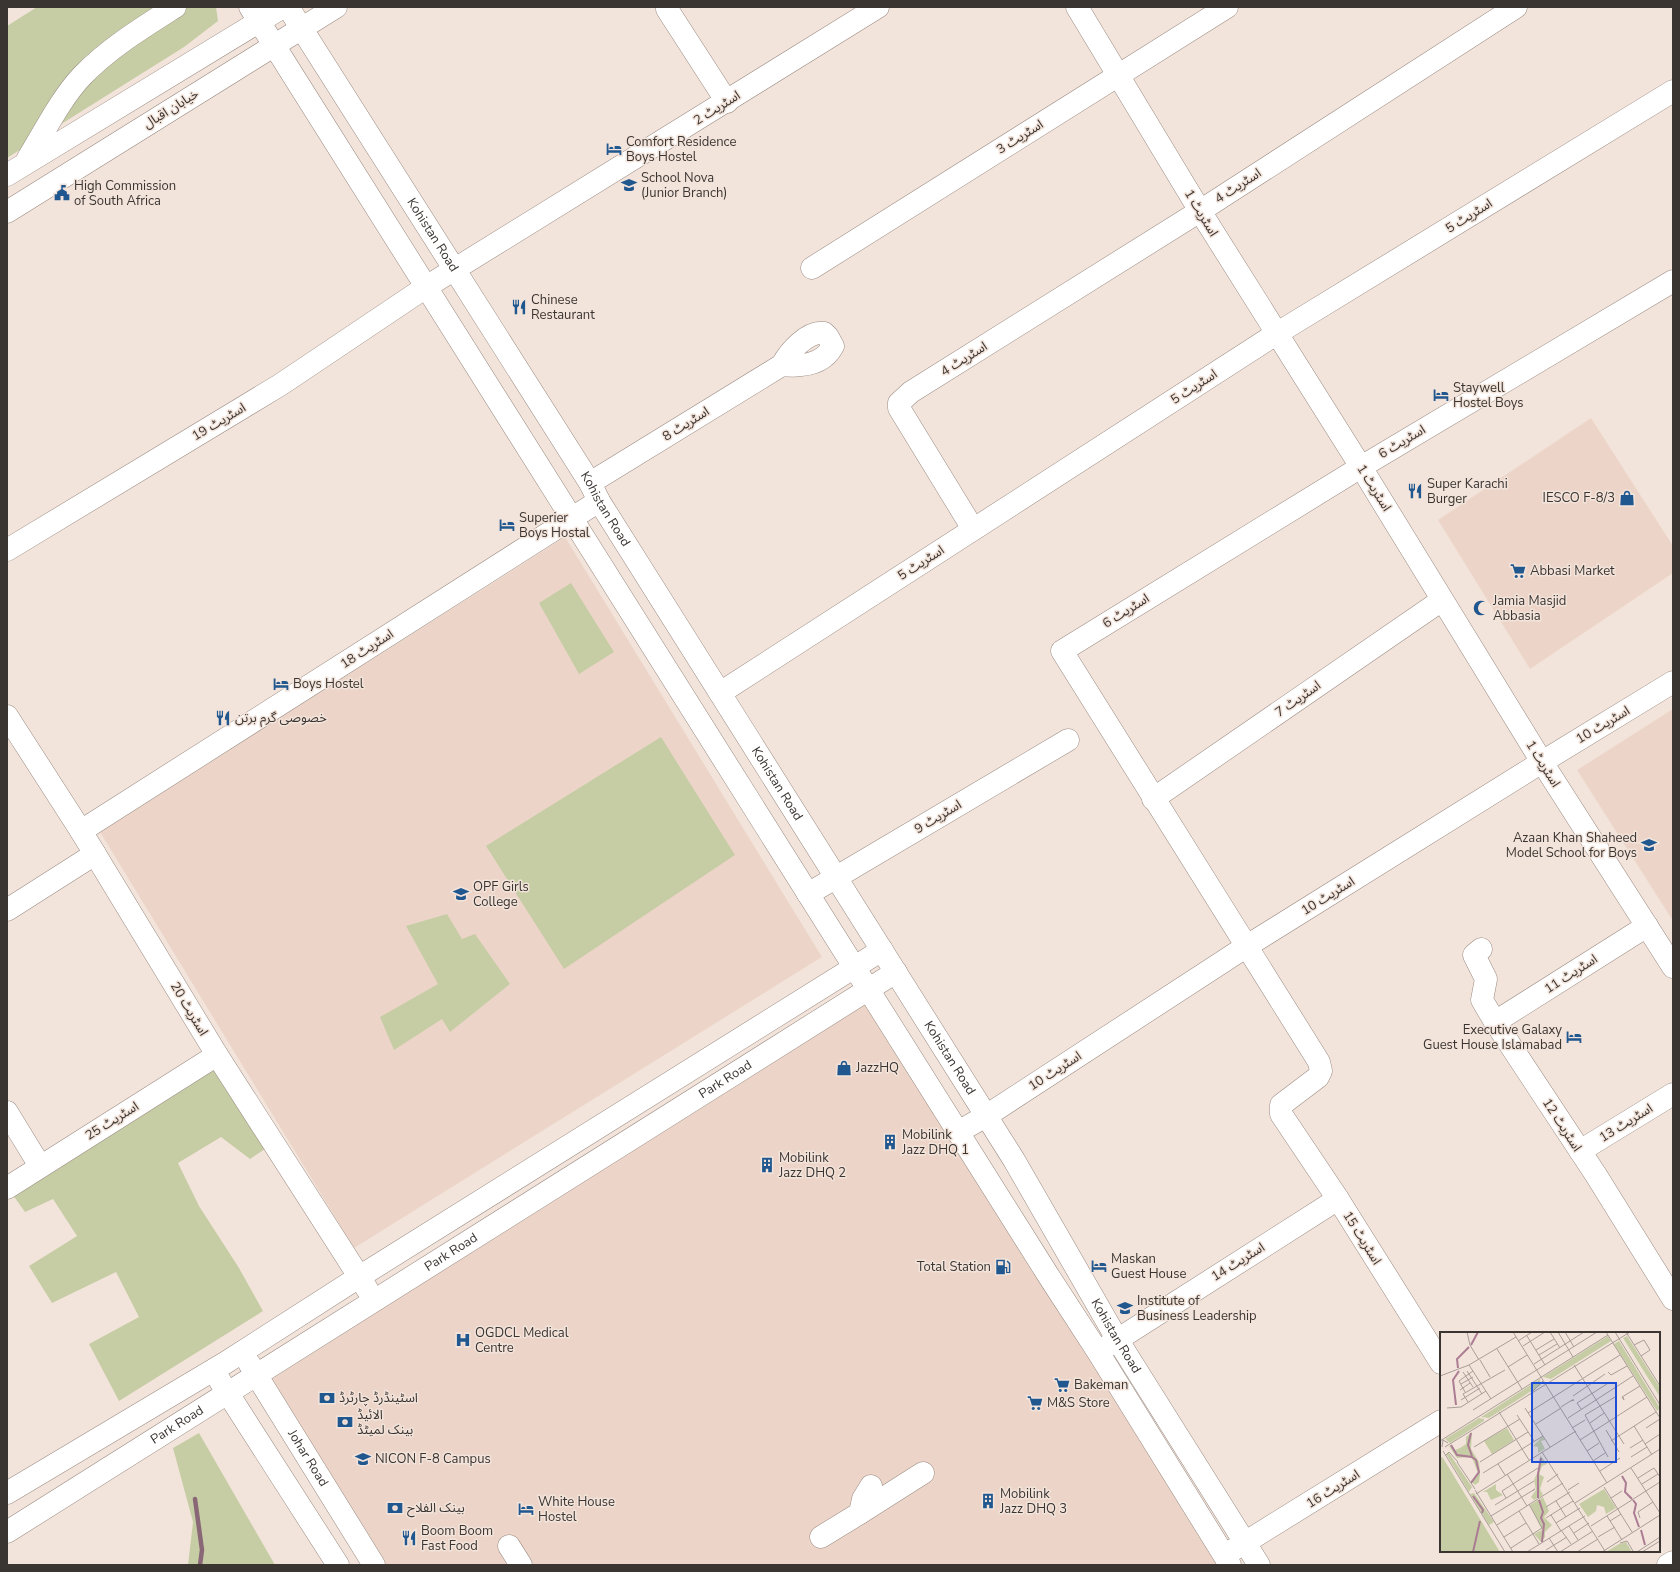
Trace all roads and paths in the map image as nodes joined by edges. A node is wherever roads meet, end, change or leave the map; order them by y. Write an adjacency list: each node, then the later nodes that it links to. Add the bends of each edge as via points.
1 (174, 7): 16 (street, via 109,50 80,77)
2 (283, 7): 10 (street)
3 (288, 7): 11 (street, Kohistan Road)
4 (336, 7): 11 (street, خیابان اقبال)
5 (878, 7): 15 (street, اسٹریٹ 2)
6 (1077, 7): 13 (street, اسٹریٹ 1)
7 (1227, 7): 13 (street, اسٹریٹ 3)
8 (1516, 7): 18 (street, اسٹریٹ 4)
9 (667, 9): 15 (street)
10 (255, 15): 12 (street, Kohistan Road); 16 (street)
11 (302, 28): 12 (street, خیابان اقبال); 21 (street, Kohistan Road)
12 (274, 45): 19 (street, خیابان اقبال); 22 (street, Kohistan Road)
13 (1119, 75): 18 (street, اسٹریٹ 1); 20 (street, اسٹریٹ 3)
14 (1673, 91): 24 (street, اسٹریٹ 5)
15 (727, 102): 21 (street, اسٹریٹ 2)
16 (26, 163): 17 (street)
17 (7, 175)
18 (1200, 211): 24 (street, اسٹریٹ 1); 29 (street, اسٹریٹ 4, via 911,392 899,403)
19 (7, 212)
20 (812, 268)
21 (453, 270): 22 (street, اسٹریٹ 2); 27 (street, Kohistan Road)
22 (426, 286): 28 (street, Kohistan Road); 30 (street, اسٹریٹ 19, via 280,385)
23 (1670, 288): 26 (street, اسٹریٹ 6)
24 (1276, 334): 26 (street, اسٹریٹ 1); 29 (street, اسٹریٹ 5)
25 (782, 365): 27 (street, اسٹریٹ 8)
26 (1361, 467): 31 (street, اسٹریٹ 1); 37 (street, اسٹریٹ 6, via 1062,651)
27 (594, 492): 28 (street, اسٹریٹ 8); 33 (street, Kohistan Road)
28 (572, 518): 38 (street, اسٹریٹ 18); 41 (street, Kohistan Road)
29 (973, 529): 33 (street, اسٹریٹ 5)
30 (7, 550)
31 (1442, 600): 36 (street, اسٹریٹ 1); 37 (street, اسٹریٹ 7)
32 (1673, 682): 36 (street, اسٹریٹ 10)
33 (720, 693): 40 (street, Kohistan Road)
34 (7, 716): 38 (street, اسٹریٹ 20)
35 (1068, 740): 40 (street, اسٹریٹ 9)
36 (1542, 762): 43 (street, اسٹریٹ 1); 44 (street, اسٹریٹ 10)
37 (1153, 799): 44 (street)
38 (81, 831): 39 (street, اسٹریٹ 20)
39 (95, 854): 42 (street); 52 (street, اسٹریٹ 20)
40 (836, 878): 41 (street, اسٹریٹ 9); 45 (street, Kohistan Road)
41 (808, 894): 47 (street, Kohistan Road)
42 (7, 910)
43 (1647, 926): 48 (street, اسٹریٹ 1); 51 (street, اسٹریٹ 11)
44 (1247, 946): 55 (street, اسٹریٹ 10); 62 (street, اسٹریٹ 15, via 1319,1062 1321,1071 1318,1077 1281,1105 1281,1114)
45 (882, 950): 47 (street); 49 (street, Kohistan Road)
46 (1482, 950): 51 (street, اسٹریٹ 12, via 1474,955 1486,979 1482,1000)
47 (854, 967): 50 (street, Kohistan Road); 63 (street)
48 (1673, 967)
49 (896, 972): 50 (street, Park Road); 55 (street, Kohistan Road)
50 (868, 990): 56 (street, Kohistan Road); 65 (street, Park Road)
51 (1495, 1022): 57 (street, اسٹریٹ 12)
52 (217, 1055): 59 (street, اسٹریٹ 25); 63 (street, اسٹریٹ 20)
53 (1673, 1094): 57 (street, اسٹریٹ 13)
54 (7, 1112): 59 (street)
55 (986, 1116): 56 (street, اسٹریٹ 10); 58 (street, Kohistan Road)
56 (958, 1132): 60 (street, Kohistan Road)
57 (1580, 1151): 64 (street, اسٹریٹ 12)
58 (1014, 1160): 60 (street); 66 (street, Kohistan Road)
59 (40, 1166): 61 (street, اسٹریٹ 25)
60 (987, 1178): 68 (street, Kohistan Road)
61 (7, 1188)
62 (1338, 1199): 66 (street, اسٹریٹ 14); 69 (street, اسٹریٹ 15)
63 (359, 1277): 65 (street, اسٹریٹ 20); 67 (street)
64 (1673, 1299)
65 (374, 1301): 71 (street, Park Road)
66 (1117, 1339): 68 (street, اسٹریٹ 14); 80 (street, Kohistan Road)
67 (242, 1352): 70 (street); 71 (street, Johar Road)
68 (1098, 1352): 82 (street, Kohistan Road)
69 (1440, 1361)
70 (212, 1370): 72 (street); 76 (street)
71 (256, 1376): 72 (street, Park Road); 85 (street, Johar Road)
72 (229, 1392): 78 (street, Park Road); 84 (street)
73 (1440, 1422): 80 (street, اسٹریٹ 16)
74 (923, 1473): 77 (street)
75 (871, 1486): 77 (street, via 863,1499)
76 (7, 1493)
77 (860, 1513): 79 (street)
78 (7, 1532)
79 (821, 1537)
80 (1245, 1544): 82 (street, اسٹریٹ 16); 87 (street, Kohistan Road)
81 (509, 1546): 86 (street)
82 (1227, 1560)
83 (1673, 1562): 88 (street)
84 (338, 1565)
85 (374, 1565)
86 (521, 1565)
87 (1259, 1565)
88 (1668, 1565)

